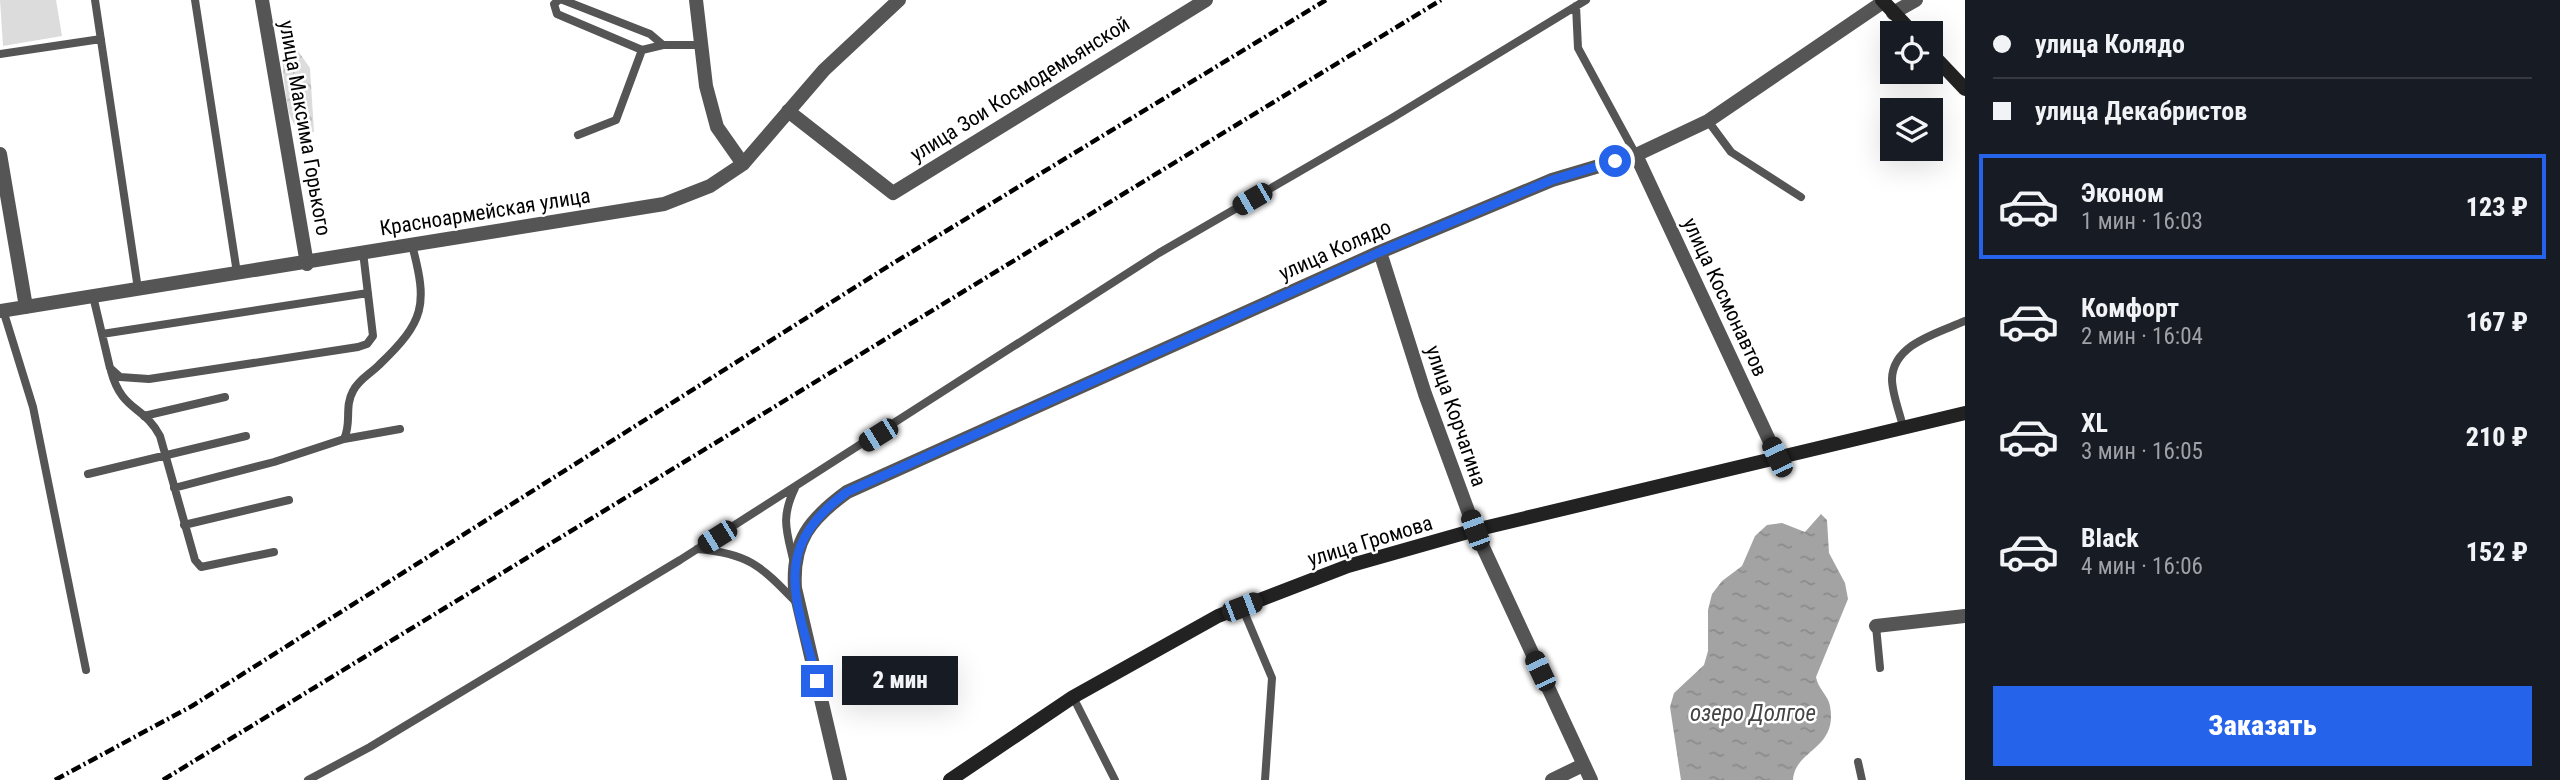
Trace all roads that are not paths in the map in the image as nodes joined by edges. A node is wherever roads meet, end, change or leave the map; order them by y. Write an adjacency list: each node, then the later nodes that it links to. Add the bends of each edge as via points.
1 (95, 0): 14 (lane)
2 (195, 0): 32 (lane)
3 (262, 0): 31 (street, улица Максима Горького)
4 (561, 0): 15 (lane, via 650,34); 17 (lane, via 554,4 557,14)
5 (696, 0): 16 (street)
6 (899, 0): 21 (street, Красноармейская улица, via 824,70)
7 (1206, 0): 21 (street, улица Зои Космодемьянской, via 893,193)
8 (1586, 0): 11 (lane)
9 (1916, 0): 12 (street)
10 (1882, 1): 12 (street); 22 (street, улица Колядо)
11 (1576, 6): 25 (lane, via 1578,48); 51 (lane, via 1159,253)
12 (1894, 13): 13 (street)
13 (1902, 21)
14 (101, 39): 18 (lane); 33 (lane)
15 (663, 45): 16 (lane); 17 (lane)
16 (702, 45): 26 (street, via 717,127)
17 (642, 50): 23 (lane, via 615,120)
18 (0, 54)
19 (1943, 66): 20 (street)
20 (1965, 89)
21 (788, 111): 26 (street, Красноармейская улица)
22 (1708, 121): 25 (street, улица Колядо); 27 (lane, via 1731,152)
23 (578, 135)
24 (0, 154): 36 (street)
25 (1636, 155): 29 (street, улица Колядо, via 1552,180); 49 (street, улица Космонавтов)
26 (743, 163): 28 (street, Красноармейская улица, via 710,186 664,204)
27 (1801, 197)
28 (412, 245): 30 (street, Красноармейская улица); 47 (lane, via 422,285 415,324 351,394)
29 (1380, 252): 55 (street, улица Корчагина); 58 (street, улица Колядо, via 847,492 803,535)
30 (363, 253): 31 (street, Красноармейская улица); 34 (lane)
31 (307, 264): 32 (street, Красноармейская улица)
32 (237, 273): 33 (street, Красноармейская улица)
33 (138, 289): 35 (street, Красноармейская улица)
34 (368, 293): 39 (lane); 40 (lane, via 373,336 358,347 149,379 120,376)
35 (93, 296): 36 (street, Красноармейская улица); 39 (lane)
36 (26, 307): 37 (street, Красноармейская улица)
37 (1, 310): 64 (lane, via 33,407)
38 (1965, 321): 44 (lane, via 1901,354 1892,380)
39 (102, 334): 40 (lane)
40 (110, 368): 43 (lane, via 125,402)
41 (225, 397): 43 (lane)
42 (1965, 413): 44 (street, улица Громова)
43 (144, 416): 48 (lane, via 153,423)
44 (1903, 428): 49 (street, улица Громова)
45 (400, 429): 47 (lane)
46 (246, 436): 48 (lane)
47 (345, 439): 52 (lane)
48 (165, 456): 50 (lane); 52 (lane)
49 (1777, 457): 55 (street, улица Громова)
50 (88, 474)
51 (796, 487): 56 (lane); 58 (lane, via 784,520)
52 (174, 488): 54 (lane)
53 (289, 500): 54 (lane)
54 (184, 525): 57 (lane, via 201,567)
55 (1475, 530): 60 (street, улица Громова, via 1348,566); 67 (street, улица Корчагина)
56 (697, 549): 59 (lane, via 721,551 758,565); 68 (lane)
57 (274, 552)
58 (793, 562): 59 (street)
59 (800, 606): 69 (street)
60 (1242, 607): 65 (street, улица Громова); 72 (lane, via 1272,678)
61 (1965, 616): 62 (street)
62 (1876, 626): 63 (lane)
63 (1880, 668)
64 (86, 670)
65 (1073, 697): 70 (street, улица Громова); 71 (lane)
66 (1858, 762): 75 (lane)
67 (1583, 765): 73 (street); 74 (street, улица Корчагина)
68 (308, 780)
69 (840, 780)
70 (950, 780)
71 (1115, 780)
72 (1265, 780)
73 (1552, 780)
74 (1591, 780)
75 (1862, 780)

